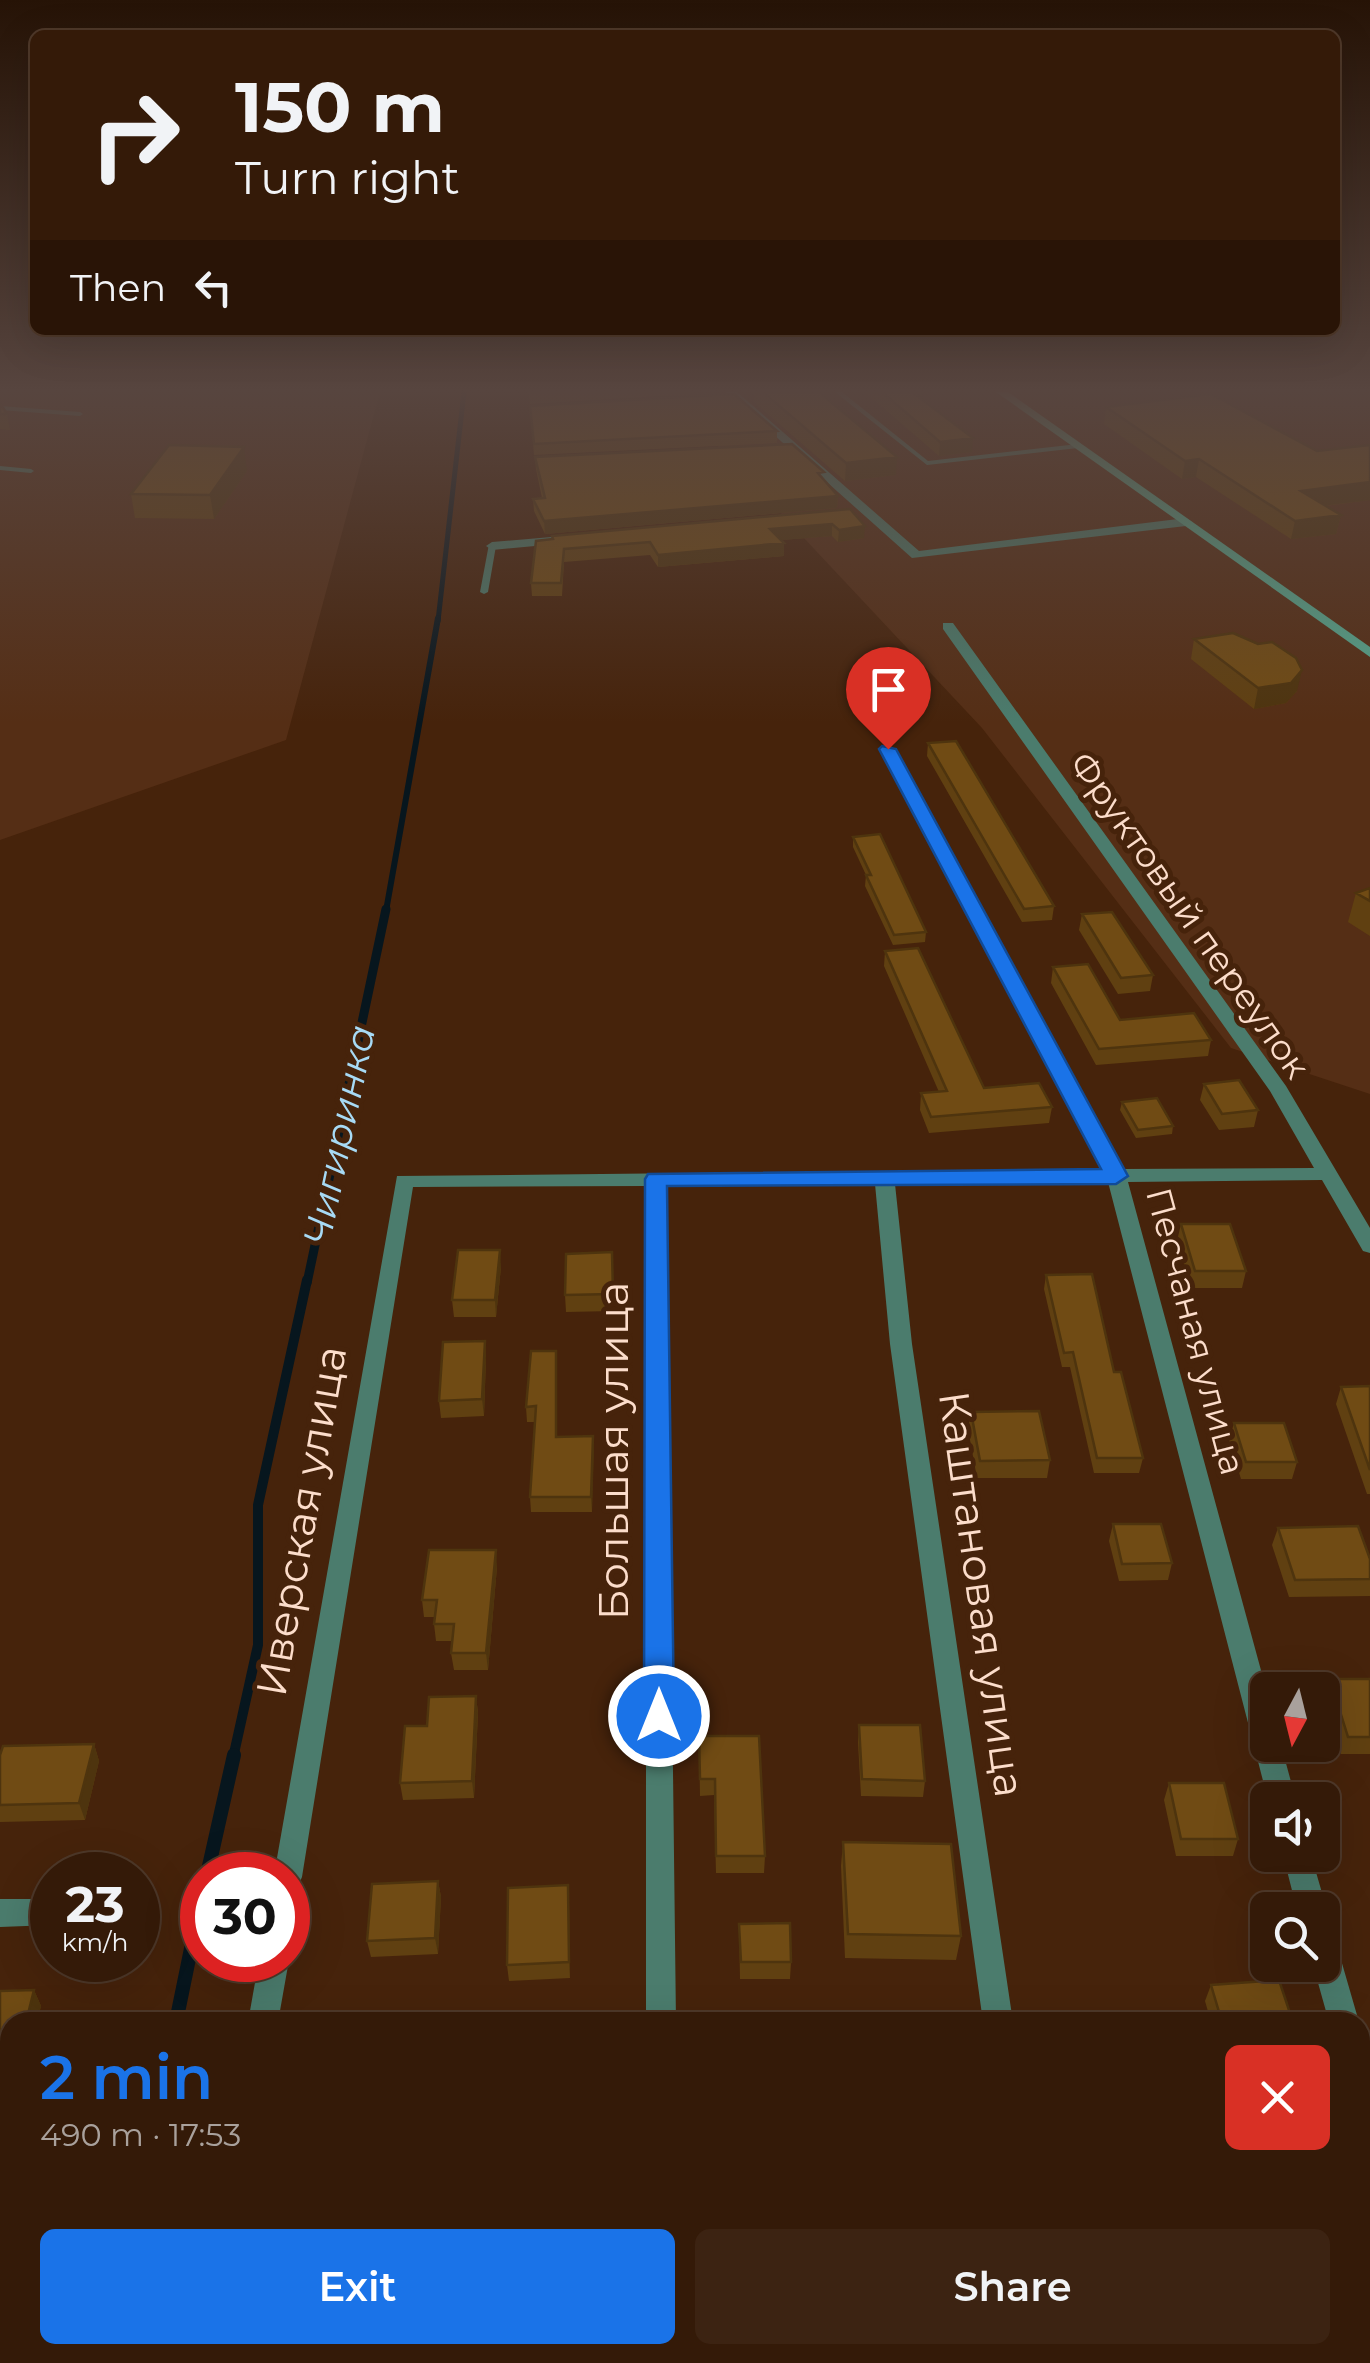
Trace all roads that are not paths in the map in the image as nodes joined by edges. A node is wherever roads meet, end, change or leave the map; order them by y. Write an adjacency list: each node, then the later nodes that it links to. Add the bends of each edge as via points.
1 (852, 502): 3 (street)
2 (1158, 502): 5 (street)
3 (864, 513): 4 (street); 5 (street, via 916,555)
4 (844, 515)
5 (1186, 522): 10 (street)
6 (570, 539): 7 (street)
7 (492, 546): 8 (lane)
8 (484, 592)
9 (948, 626): 12 (street, Фруктовый переулок, via 1278,1090)
10 (1370, 653)
11 (888, 749): 13 (street, Песчаная улица)
12 (1330, 1174): 13 (street); 16 (street, Фруктовый переулок)
13 (1116, 1176): 14 (street); 17 (street, Песчаная улица)
14 (884, 1178): 15 (street); 25 (street, Каштановая улица, via 901,1344)
15 (656, 1179): 18 (street, Иверская улица, via 404,1181); 24 (street, Большая улица)
16 (1370, 1246)
17 (1277, 1782)
18 (292, 1852)
19 (30, 1912): 20 (street)
20 (0, 1913)
21 (270, 1982): 23 (street)
22 (1332, 1982): 26 (street)
23 (265, 2012)
24 (661, 2012)
25 (997, 2012)
26 (1341, 2012)

